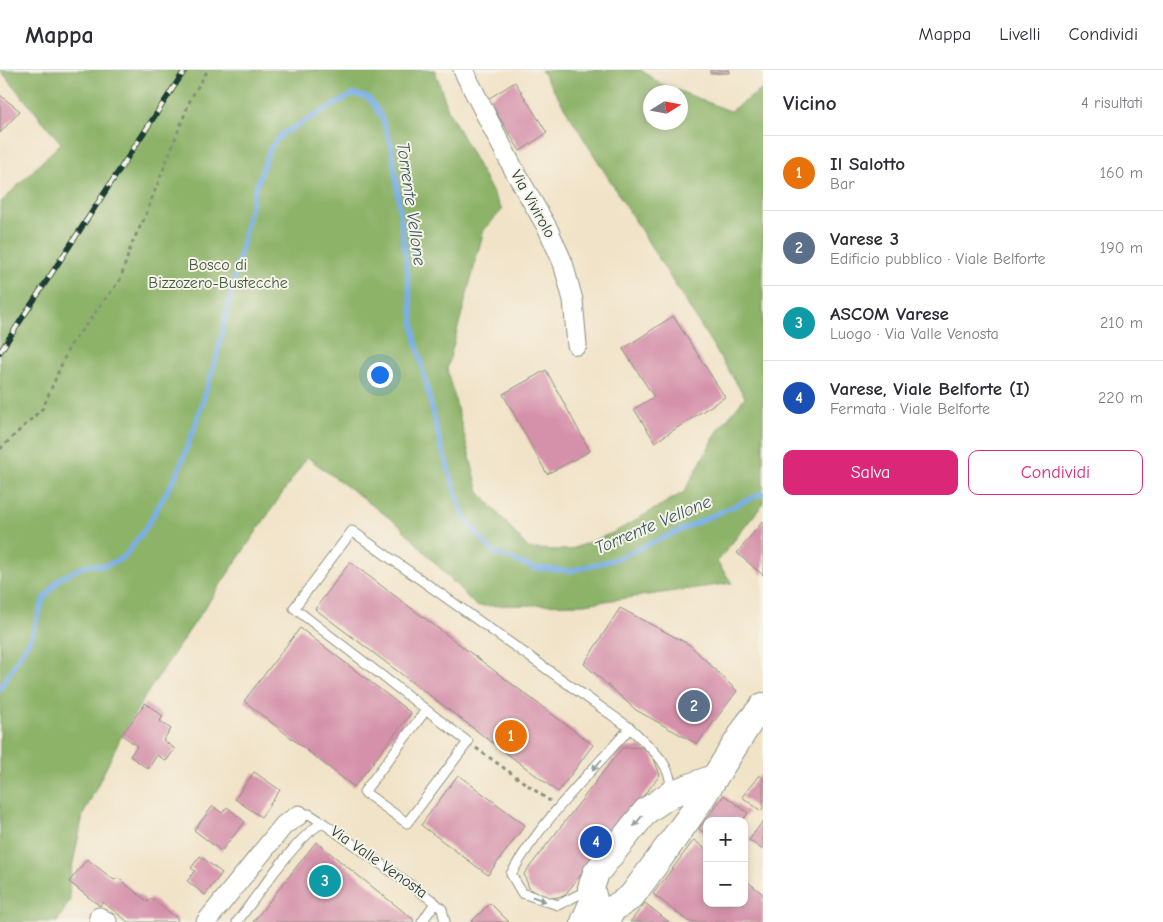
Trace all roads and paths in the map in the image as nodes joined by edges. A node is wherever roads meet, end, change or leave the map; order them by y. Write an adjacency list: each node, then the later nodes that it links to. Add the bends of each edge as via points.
1 (208, 70): 4 (path, via 188,106 120,280 69,347 43,408)
2 (463, 70): 3 (street, Via Vivirolo, via 563,263 573,300)
3 (577, 345)
4 (0, 450)
5 (426, 710): 7 (lane, via 294,608 352,531); 8 (lane); 8 (lane, via 364,792 407,823)
6 (758, 718): 9 (main road)
7 (630, 728): 10 (lane, via 663,760); 11 (lane, one-way to 11)
8 (468, 742): 11 (path)
9 (713, 778): 10 (main road); 13 (main road)
10 (674, 794): 13 (main road); 16 (main road, one-way to 16, via 646,811 596,873)
11 (559, 808): 16 (lane, one-way to 16, via 523,853 511,874 522,893 558,905)
12 (299, 815): 14 (lane, Via Valle Venosta, via 309,814); 17 (street, Via Valle Venosta, via 284,825)
13 (691, 815): 16 (main road, via 631,897)
14 (323, 823): 15 (lane, Via Valle Venosta); 18 (lane, Via Valle Venosta, via 310,831)
15 (435, 903): 19 (lane, Via Valle Venosta); 20 (lane, Via Valle Venosta, via 442,909)
16 (597, 908)
17 (206, 922)
18 (237, 922)
19 (422, 922)
20 (445, 922)

